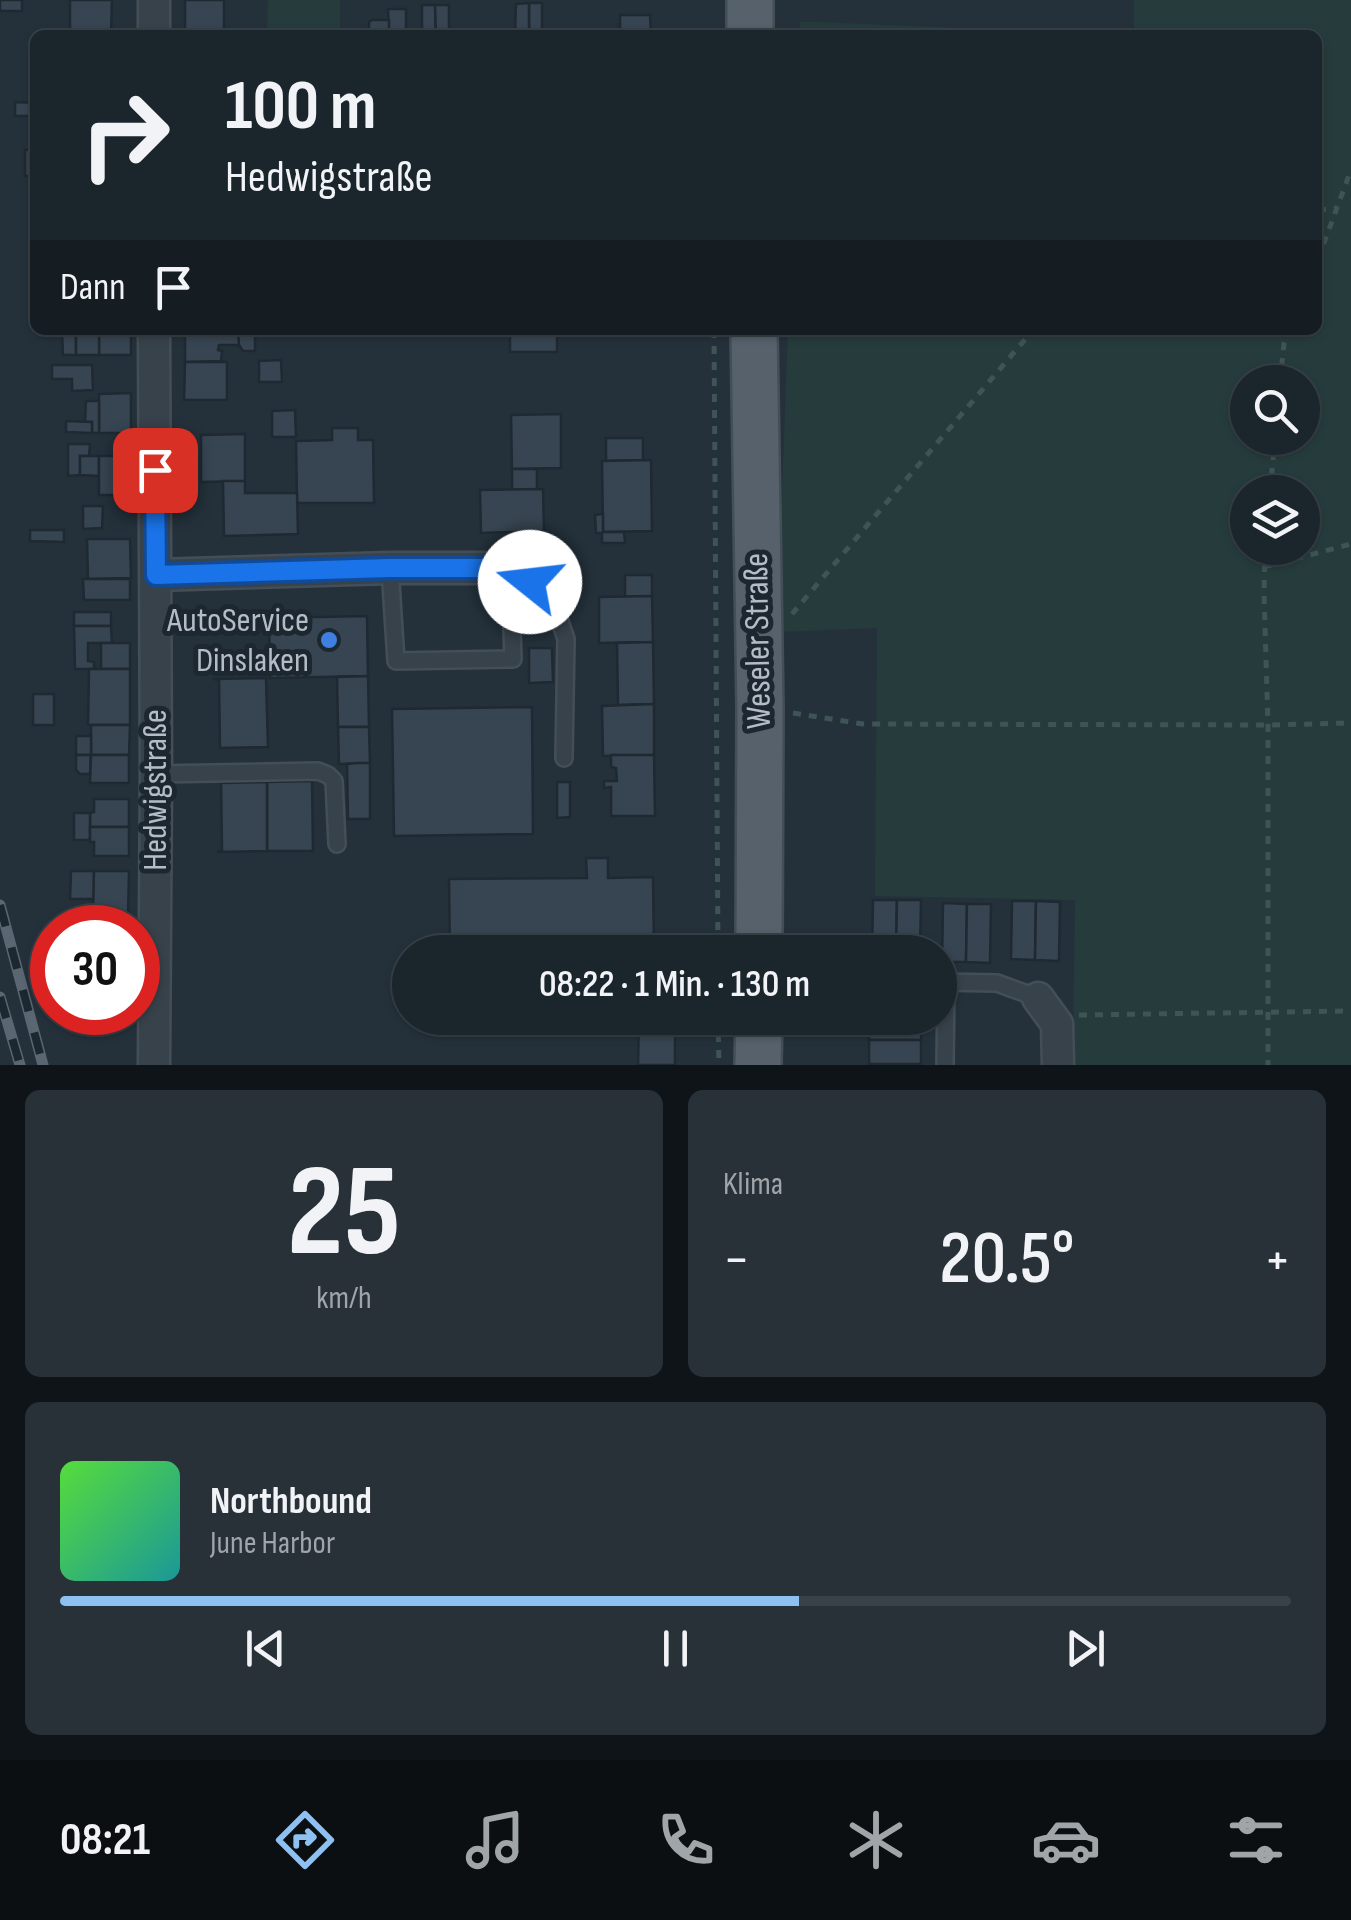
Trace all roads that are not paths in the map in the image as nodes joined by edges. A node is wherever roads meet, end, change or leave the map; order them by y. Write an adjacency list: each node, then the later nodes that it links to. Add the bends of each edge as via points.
1 (154, 0): 3 (street)
2 (750, 0): 4 (main road)
3 (154, 30)
4 (750, 30)
5 (154, 335): 9 (street, Hedwigstraße)
6 (754, 335): 14 (main road, Weseler Straße)
7 (390, 568): 8 (street); 8 (lane, via 396,661 513,660); 9 (street)
8 (510, 568): 10 (street)
9 (156, 575): 12 (street, Hedwigstraße)
10 (551, 595): 11 (lane, via 566,639)
11 (564, 758)
12 (156, 774): 13 (lane, via 318,771 334,781); 19 (street, Hedwigstraße)
13 (337, 844)
14 (759, 935)
15 (957, 982): 16 (lane, via 997,983)
16 (1038, 998): 22 (street, via 1057,1024)
17 (758, 1035): 20 (main road)
18 (944, 1035): 21 (lane)
19 (154, 1065)
20 (758, 1065)
21 (945, 1065)
22 (1058, 1065)

